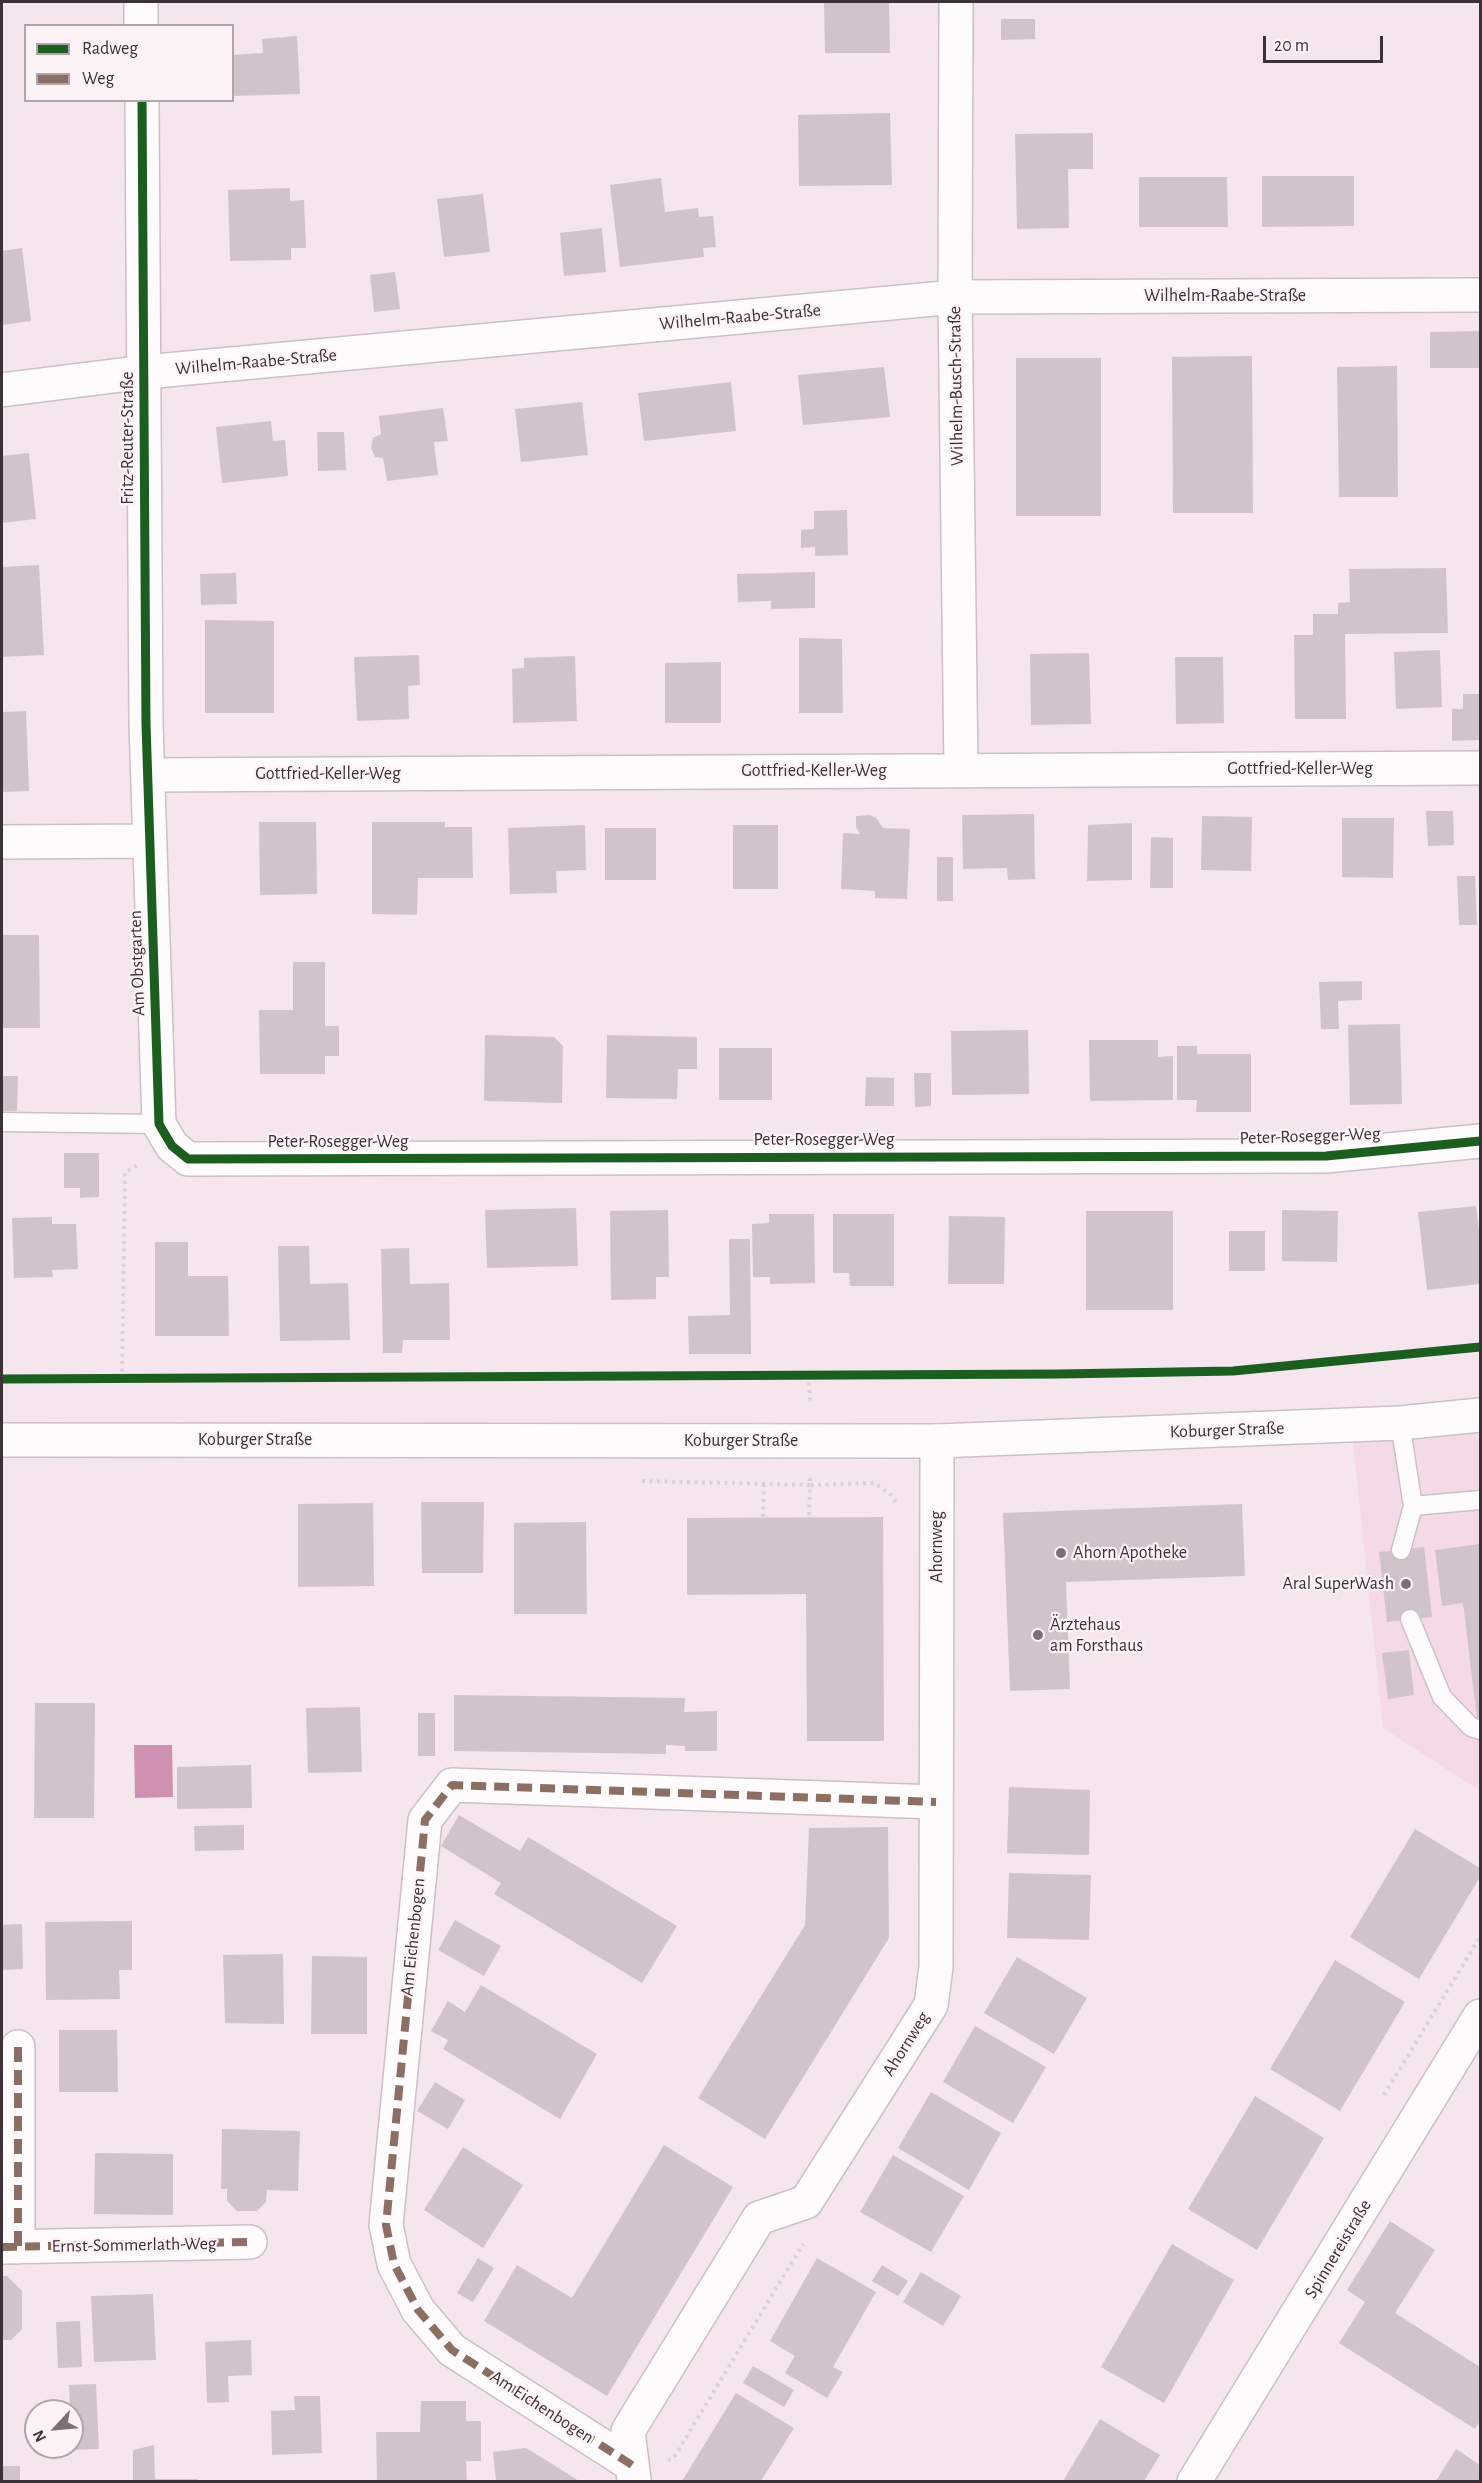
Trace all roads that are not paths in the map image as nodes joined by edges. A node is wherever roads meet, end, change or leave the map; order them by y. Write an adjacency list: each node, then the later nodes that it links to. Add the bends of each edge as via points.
1 (141, 2): 3 (street)
2 (956, 2): 6 (street, Wilhelm-Busch-Straße)
3 (141, 24)
4 (142, 102): 7 (street, Fritz-Reuter-Straße)
5 (1480, 295): 6 (street, Wilhelm-Raabe-Straße)
6 (955, 297): 7 (street, Wilhelm-Raabe-Straße); 10 (street, Wilhelm-Busch-Straße)
7 (145, 372): 8 (street, Wilhelm-Raabe-Straße); 11 (street, Fritz-Reuter-Straße)
8 (2, 390)
9 (1480, 768): 10 (street, Gottfried-Keller-Weg)
10 (961, 770): 11 (street, Gottfried-Keller-Weg)
11 (148, 775): 12 (street, Am Obstgarten)
12 (150, 841): 13 (street); 15 (street, Am Obstgarten)
13 (2, 842)
14 (2, 1122): 15 (lane)
15 (165, 1135): 16 (street, Peter-Rosegger-Weg, via 188,1159 1326,1156)
16 (1480, 1141)
17 (1480, 1415): 18 (street, Koburger Straße)
18 (1400, 1424): 20 (street, Koburger Straße); 22 (lane)
19 (2, 1440): 20 (street, Koburger Straße)
20 (937, 1441): 26 (street, Ahornweg)
21 (1480, 1500): 22 (lane)
22 (1413, 1506): 23 (lane)
23 (1401, 1550)
24 (1410, 1619): 25 (lane, via 1442,1697)
25 (1480, 1730)
26 (936, 1802): 31 (street, Ahornweg, via 936,1967 931,2005 806,2202 759,2218 628,2431); 31 (street, Am Eichenbogen, via 452,1785 425,1820 386,2225 394,2264 418,2310 453,2350)
27 (1480, 2016): 32 (street, Spinnereistraße)
28 (18, 2048): 30 (street, Ernst-Sommerlath-Weg)
29 (250, 2242): 30 (street, Ernst-Sommerlath-Weg)
30 (10, 2247)
31 (633, 2473)
32 (1194, 2481)

